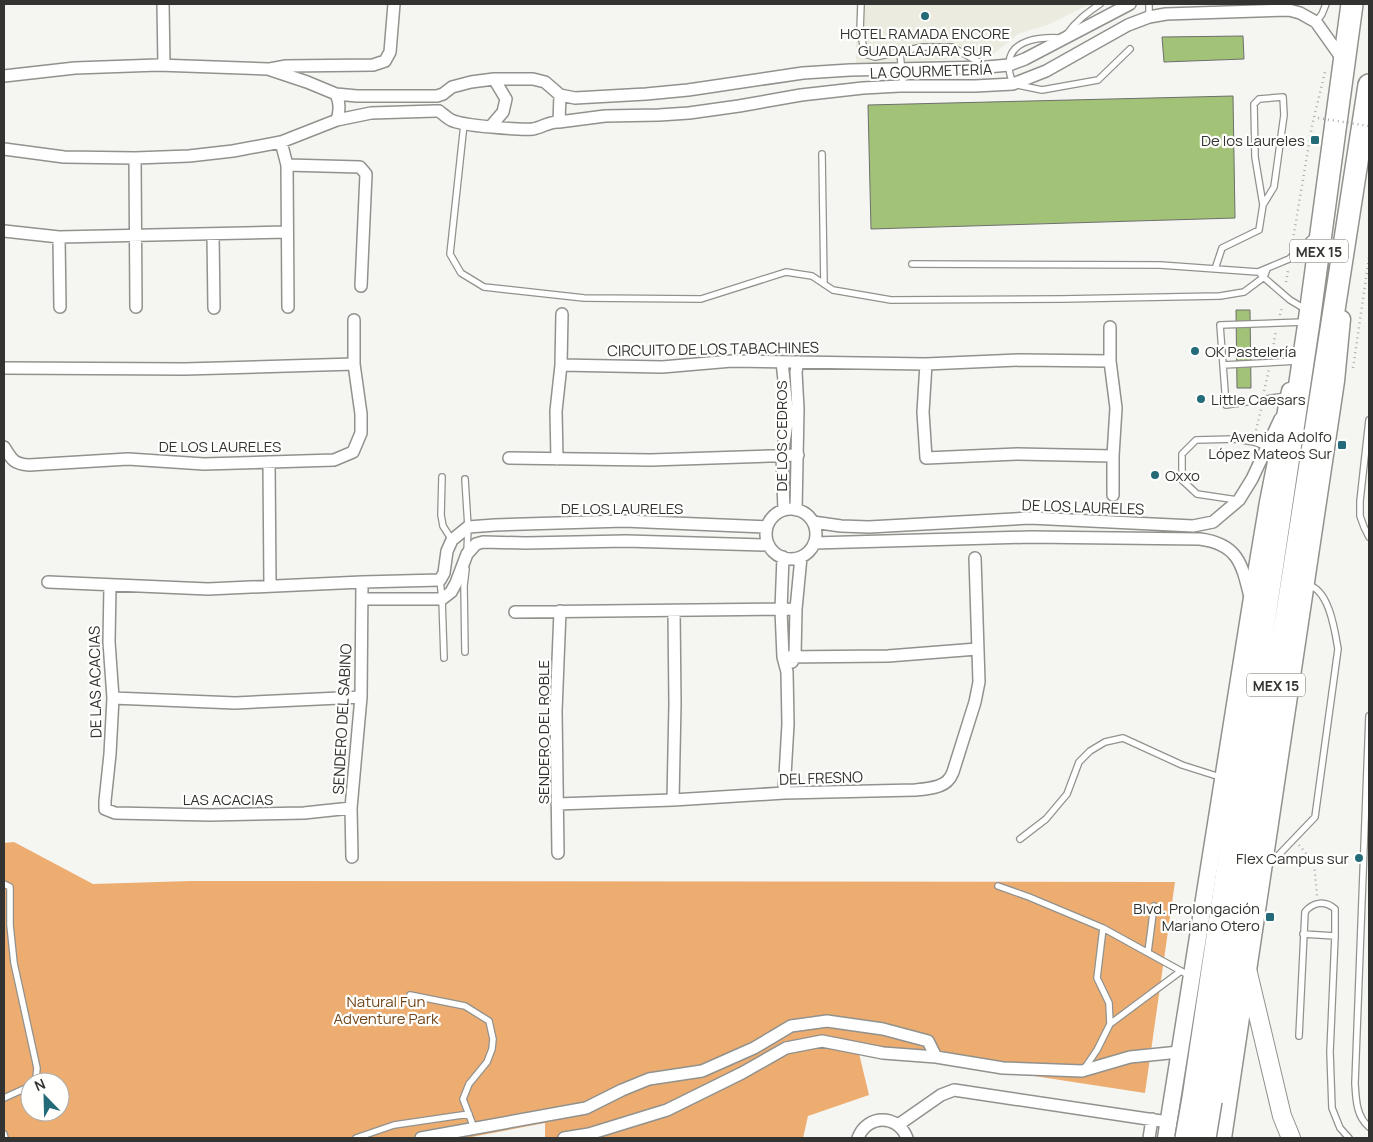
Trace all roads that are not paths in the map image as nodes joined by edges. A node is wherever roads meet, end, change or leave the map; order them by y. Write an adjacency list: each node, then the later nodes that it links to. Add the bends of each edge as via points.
1 (163, 4): 15 (street)
2 (394, 4): 18 (street, via 390,52 385,61 373,65)
3 (860, 4): 13 (lane, via 860,32 865,54 876,57)
4 (1100, 4): 11 (lane, via 1083,15)
5 (1130, 4): 11 (street, LA GOURMETERÍA)
6 (1149, 4): 9 (lane)
7 (1326, 4): 10 (lane)
8 (1352, 4): 14 (highway, MEX 15)
9 (1149, 17): 10 (street, LA GOURMETERÍA, via 1172,13 1289,10); 22 (street, LA GOURMETERÍA, via 1128,25 1046,71)
10 (1316, 22): 14 (street, LA GOURMETERÍA)
11 (1064, 38): 16 (street, LA GOURMETERÍA)
12 (1130, 49): 22 (lane, via 1098,80 1042,90)
13 (900, 52): 17 (lane, via 922,47 952,47); 19 (lane)
14 (1335, 64): 37 (highway, MEX 15)
15 (164, 65): 18 (street); 20 (street, via 75,68)
16 (1008, 65): 17 (street, LA GOURMETERÍA); 22 (lane)
17 (988, 67): 19 (street, LA GOURMETERÍA)
18 (268, 69): 25 (street)
19 (901, 69): 24 (lane); 26 (street, LA GOURMETERÍA, via 803,73 646,94 575,98)
20 (4, 76)
21 (494, 80): 25 (street, via 452,87 437,96); 26 (street, via 533,79 545,82); 30 (street, via 506,99 503,112)
22 (1012, 84): 24 (street, LA GOURMETERÍA)
23 (1369, 85): 46 (highway, MEX 15)
24 (903, 86): 28 (street, LA GOURMETERÍA, via 832,91 690,113 605,116)
25 (336, 94): 27 (street, via 340,102)
26 (560, 95): 28 (street)
27 (337, 120): 29 (street, via 380,112 439,111); 31 (street)
28 (559, 122): 30 (street, LA GOURMETERÍA, via 530,129)
29 (464, 124): 30 (street, LA GOURMETERÍA); 49 (lane, via 450,254 461,273 484,287 584,298 701,299 786,272 812,276)
30 (491, 126)
31 (281, 142): 34 (street, via 189,156); 35 (street)
32 (4, 149): 34 (street, via 64,157)
33 (822, 154): 49 (lane)
34 (135, 158): 41 (street)
35 (287, 165): 39 (street); 50 (street, via 360,168 366,174)
36 (1263, 205): 36 (lane, via 1255,157 1254,104 1259,99 1283,97 1284,115 1274,187); 44 (lane, via 1259,230 1222,248)
37 (1322, 227): 45 (lane, via 1289,259); 56 (highway, MEX 15)
38 (4, 231): 42 (street)
39 (287, 232): 40 (street); 53 (street)
40 (213, 234): 41 (street); 54 (street)
41 (136, 235): 42 (street); 52 (street)
42 (59, 237): 51 (street)
43 (912, 264): 44 (lane, via 1160,265)
44 (1215, 269): 47 (lane)
45 (1266, 269): 47 (lane); 48 (lane)
46 (1340, 269): 106 (street, via 1342,318 1336,382); 155 (highway, MEX 15)
47 (1258, 272): 48 (lane)
48 (1264, 277): 49 (lane, via 1244,292 1220,296 1072,299 891,300 833,290); 56 (lane)
49 (824, 284)
50 (361, 286)
51 (60, 307)
52 (136, 307)
53 (288, 307)
54 (214, 308)
55 (562, 314): 65 (street)
56 (1309, 317): 62 (highway, MEX 15); 66 (lane, via 1278,324 1220,325)
57 (354, 320): 63 (street, DE LOS LAURELES)
58 (1110, 328): 59 (street)
59 (1110, 361): 64 (street, CIRCUITO DE LOS TABACHINES); 74 (street, via 1116,408)
60 (782, 362): 61 (street, CIRCUITO DE LOS TABACHINES); 65 (street, CIRCUITO DE LOS TABACHINES, via 732,361 662,367); 73 (street, DE LOS CEDROS, via 788,417)
61 (798, 362): 64 (street, CIRCUITO DE LOS TABACHINES); 72 (street, DE LOS CEDROS)
62 (1302, 363): 66 (lane); 68 (street); 155 (highway, MEX 15)
63 (354, 364): 67 (street); 77 (street, DE LOS LAURELES, via 361,433 353,452 334,460)
64 (926, 364): 74 (street, via 926,458 1017,454)
65 (561, 365): 76 (street, via 556,411)
66 (1223, 365): 68 (lane, via 1226,405 1262,400)
67 (4, 368)
68 (1287, 401): 71 (street)
69 (1369, 420): 79 (lane)
70 (4, 447): 77 (street, DE LOS LAURELES, via 18,464 29,465 128,460 204,464)
71 (1272, 449): 83 (street, DE LOS LAURELES); 83 (lane, via 1236,439 1196,440 1182,454 1182,480 1197,494); 110 (street)
72 (798, 455): 73 (street); 84 (street, DE LOS CEDROS)
73 (782, 456): 76 (street); 84 (street, DE LOS CEDROS)
74 (1113, 456): 82 (street)
75 (509, 458): 76 (street)
76 (557, 459)
77 (269, 462): 107 (street)
78 (1369, 465): 79 (lane)
79 (1364, 474): 92 (lane, via 1360,516)
80 (442, 477): 95 (lane, via 443,526)
81 (465, 479): 90 (lane)
82 (1113, 495)
83 (1239, 500): 88 (street, DE LOS LAURELES, via 1213,522)
84 (790, 510): 86 (street, via 806,514); 89 (street, via 776,514)
85 (1030, 518): 86 (street, DE LOS LAURELES, via 869,527); 87 (street, DE LOS LAURELES); 91 (street)
86 (813, 522): 96 (street, via 816,532)
87 (1124, 523): 88 (street, DE LOS LAURELES); 93 (street)
88 (1200, 525): 94 (street)
89 (767, 527): 90 (street, DE LOS LAURELES, via 624,521); 97 (street)
90 (468, 528): 95 (street); 98 (lane)
91 (1030, 537): 93 (street, DE LOS LAURELES); 96 (street, DE LOS LAURELES)
92 (1369, 537)
93 (1124, 538): 94 (street, DE LOS LAURELES)
94 (1200, 539): 110 (street, DE LOS LAURELES, via 1214,541 1230,550 1239,560)
95 (452, 540): 102 (street)
96 (814, 543): 100 (street)
97 (768, 545): 98 (street, via 626,541 483,542); 99 (street)
98 (466, 554): 109 (street, via 456,583); 117 (lane)
99 (782, 557): 100 (street); 113 (street)
100 (801, 557): 111 (street)
101 (975, 558): 116 (street, DEL FRESNO)
102 (440, 580): 104 (street); 109 (lane)
103 (48, 582): 105 (street)
104 (362, 582): 107 (street); 108 (street, SENDERO DEL SABINO)
105 (110, 584): 107 (street, via 208,588); 123 (street, DE LAS ACACIAS, via 109,642)
106 (1306, 584): 134 (street); 134 (lane, via 1317,588 1327,604 1338,649 1315,817)
107 (270, 586)
108 (362, 599): 109 (street); 122 (street, SENDERO DEL SABINO)
109 (442, 599): 120 (lane)
110 (1251, 604): 125 (street)
111 (796, 609): 113 (street); 118 (street)
112 (674, 610): 113 (street); 115 (street); 127 (street)
113 (781, 610): 119 (street)
114 (515, 612): 115 (street)
115 (560, 612): 128 (street, SENDERO DEL ROBLE)
116 (977, 650): 118 (street, via 888,656); 126 (street, DEL FRESNO, via 979,682 975,702 949,780 928,789)
117 (465, 652)
118 (795, 656): 119 (street); 121 (street)
119 (783, 657): 121 (street)
120 (444, 658)
121 (787, 672): 126 (street)
122 (361, 697): 123 (street, via 235,703); 129 (street, SENDERO DEL SABINO)
123 (113, 698): 130 (street, DE LAS ACACIAS)
124 (1369, 716): 159 (lane, via 1355,1084 1356,1106)
125 (1223, 778): 131 (lane, via 1182,765 1123,738 1105,742 1080,762 1067,794 1046,818); 143 (street)
126 (784, 793): 127 (street, DEL FRESNO)
127 (673, 800): 128 (street, DEL FRESNO)
128 (557, 804): 132 (street, SENDERO DEL ROBLE)
129 (351, 808): 130 (street, LAS ACACIAS, via 304,813 210,815 115,813); 133 (street, SENDERO DEL SABINO)
130 (105, 809)
131 (1020, 839)
132 (558, 853)
133 (352, 858)
134 (1263, 871): 142 (street)
135 (4, 884): 150 (lane, via 10,887 14,963)
136 (998, 886): 138 (lane)
137 (1154, 906): 141 (lane)
138 (1103, 928): 141 (lane); 145 (lane, via 1098,978 1109,1002)
139 (1303, 934): 140 (lane); 140 (lane, via 1304,912 1317,903 1329,904 1335,909); 146 (lane)
140 (1335, 936): 174 (lane, via 1330,1052 1332,1108 1340,1128)
141 (1148, 952): 143 (lane)
142 (1248, 973): 152 (street); 173 (main road, via 1282,1116)
143 (1186, 974): 145 (lane); 147 (street)
144 (410, 995): 156 (lane, via 465,1006 489,1021 492,1049 463,1099)
145 (1110, 1024): 149 (lane)
146 (1299, 1036)
147 (1179, 1052): 149 (street, via 1130,1057); 151 (street)
148 (936, 1057): 149 (street, via 1003,1068); 160 (street, via 928,1041 883,1029 827,1022 791,1026 754,1048 702,1071 649,1079 586,1108); 165 (street, via 884,1053 822,1040 786,1048 667,1110 589,1134)
149 (1082, 1070)
150 (37, 1072)
151 (1174, 1083): 152 (street, via 1178,1101 1192,1113 1201,1115 1219,1110); 157 (street)
152 (1231, 1086): 172 (street)
153 (20, 1091): 154 (lane)
154 (4, 1098)
155 (1202, 1100): 170 (highway, MEX 15, bridge); 171 (highway, MEX 15, bridge)
156 (469, 1114): 160 (lane); 163 (lane, via 394,1125)
157 (1160, 1120): 158 (street, via 954,1090 941,1095); 168 (street); 169 (street)
158 (898, 1125): 166 (street, via 885,1120 876,1121 864,1128); 167 (street)
159 (1369, 1127)
160 (474, 1128): 164 (street)
161 (4, 1134): 162 (lane)
162 (5, 1138)
163 (356, 1138)
164 (421, 1138)
165 (564, 1138)
166 (858, 1138)
167 (907, 1138)
168 (1149, 1138)
169 (1166, 1138)
170 (1186, 1138)
171 (1205, 1138)
172 (1223, 1138)
173 (1291, 1138)
174 (1349, 1138)

